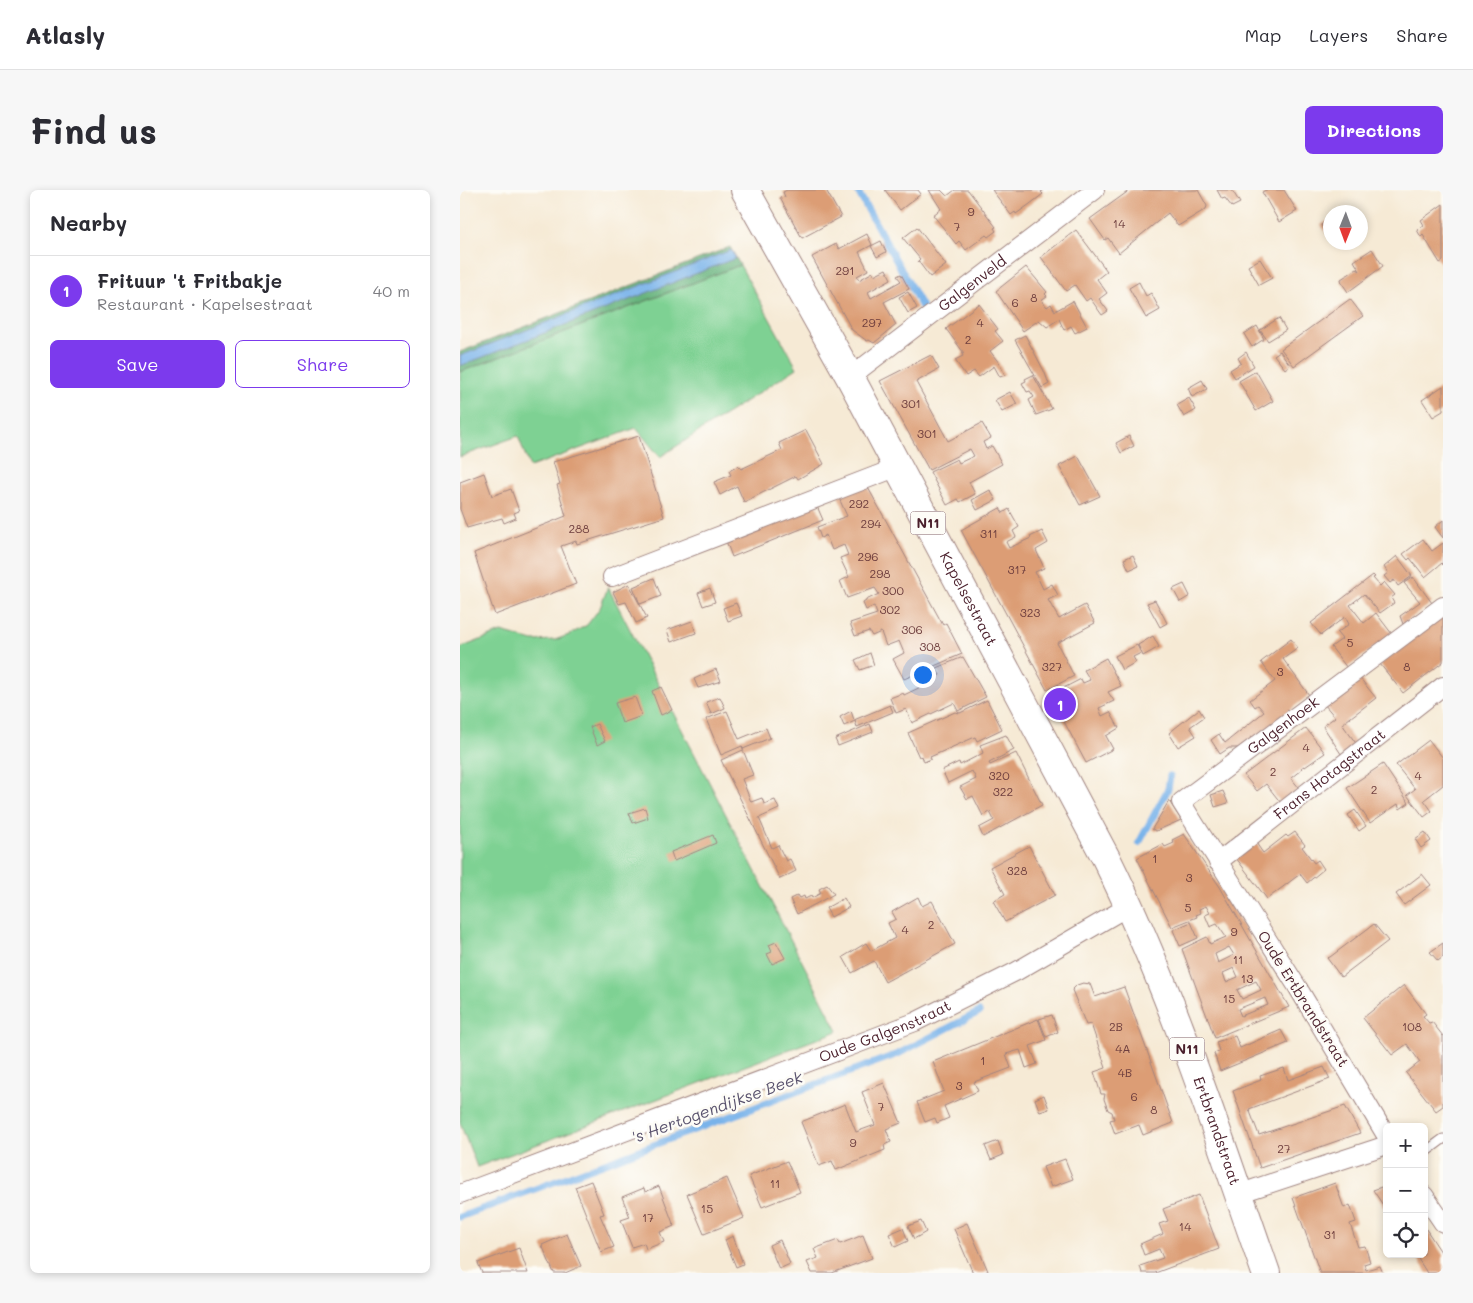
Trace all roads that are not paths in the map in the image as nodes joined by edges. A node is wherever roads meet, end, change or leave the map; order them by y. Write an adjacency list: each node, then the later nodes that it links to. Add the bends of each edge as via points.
1 (1095, 190): 3 (street, Galgenveld)
2 (749, 192): 3 (main road, Kapelsestraat / N11)
3 (850, 378): 4 (main road, Kapelsestraat / N11)
4 (898, 467): 5 (street); 9 (main road, Kapelsestraat / N11)
5 (612, 576)
6 (1443, 606): 8 (street, Galgenhoek, via 1181,802)
7 (1443, 686): 8 (street, Frans Hotagstraat)
8 (1218, 862): 10 (street, Oude Ertbrandstraat)
9 (1130, 906): 14 (street, Oude Galgenstraat, via 1017,971 914,1022); 15 (main road, Ertbrandstraat / N11, via 1183,1038)
10 (1383, 1130)
11 (1443, 1139): 13 (lane)
12 (1383, 1146): 15 (street)
13 (1428, 1150)
14 (460, 1194)
15 (1238, 1194): 18 (main road, Ertbrandstraat / N11)
16 (1428, 1201): 17 (street)
17 (1443, 1223)
18 (1266, 1273)

